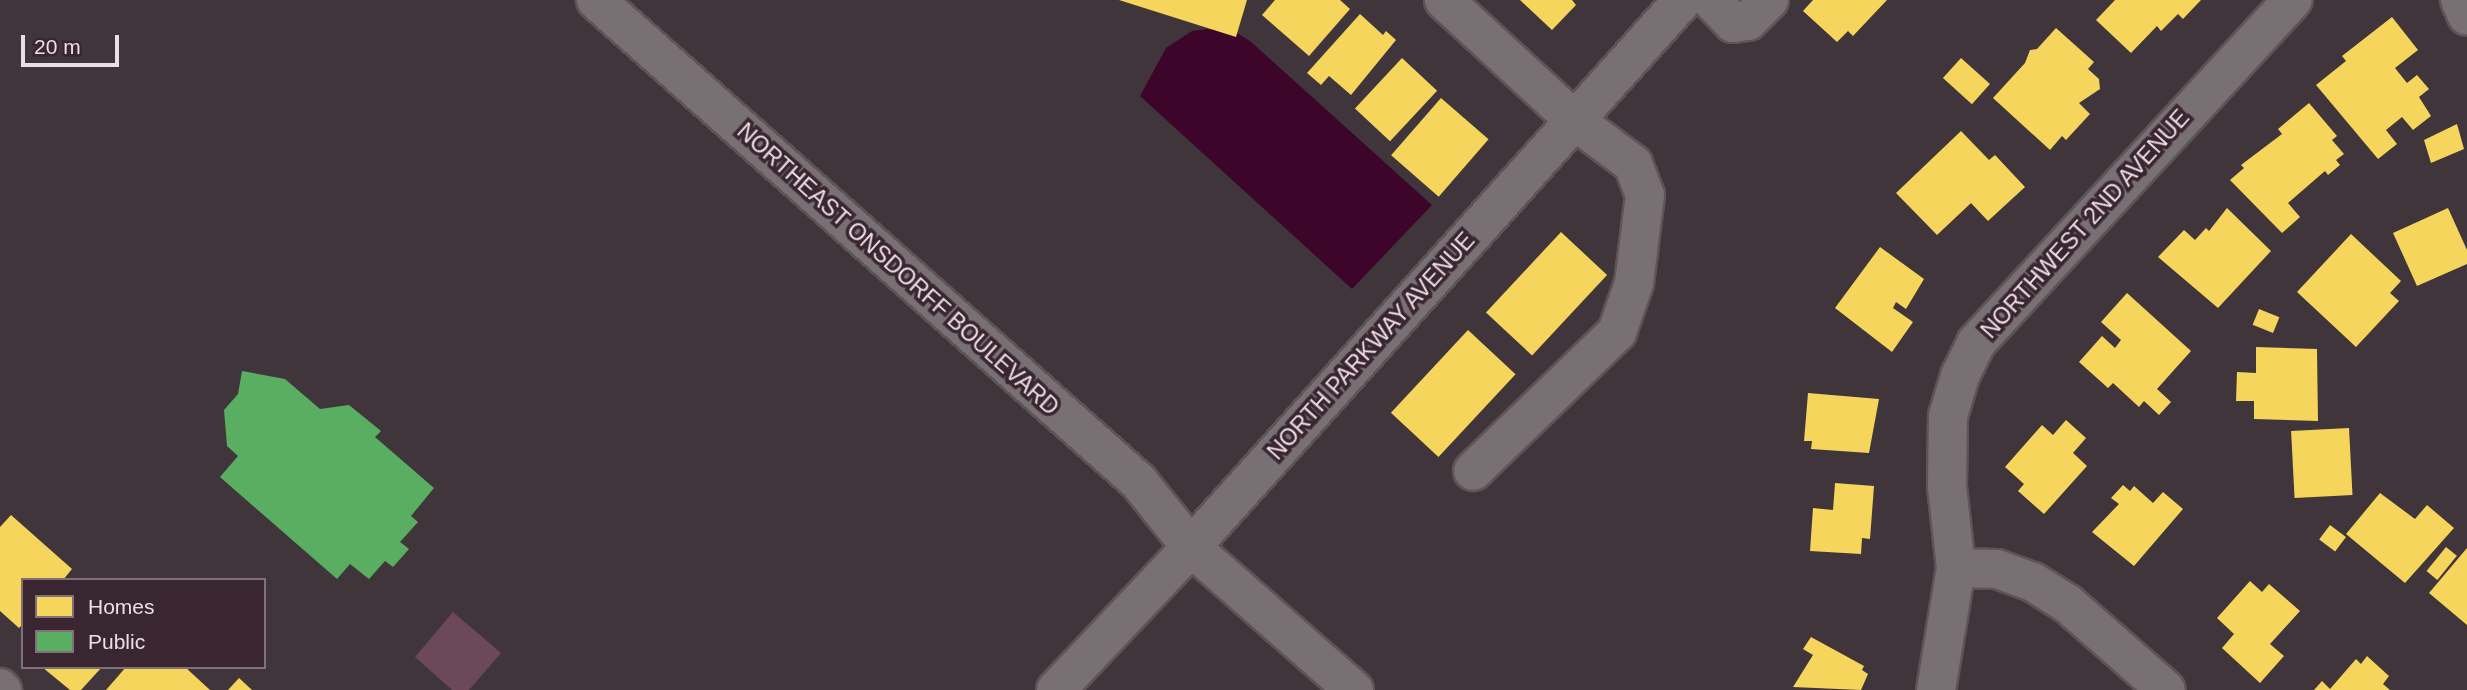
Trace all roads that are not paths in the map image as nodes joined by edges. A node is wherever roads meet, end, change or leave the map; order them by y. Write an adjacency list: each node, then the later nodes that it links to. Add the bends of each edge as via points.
1 (596, 0): 11 (street, NORTHEAST ONSDORFF BOULEVARD, via 1138,481)
2 (1444, 0): 9 (street)
3 (1683, 0): 9 (street, NORTH PARKWAY AVENUE)
4 (1710, 0): 5 (street, via 1733,23 1748,21)
5 (1769, 0)
6 (2292, 0): 12 (street, NORTHWEST 2ND AVENUE, via 1976,343 1948,416 1948,486)
7 (2460, 0): 8 (street)
8 (2467, 16)
9 (1574, 120): 10 (street, via 1633,164 1645,195 1634,283 1617,332); 11 (street, NORTH PARKWAY AVENUE)
10 (1473, 471)
11 (1191, 547): 13 (street, NORTH PARKWAY AVENUE); 14 (street, NORTHEAST ONSDORFF BOULEVARD)
12 (1956, 568): 15 (street, NORTHWEST 2ND AVENUE); 16 (street, via 1997,569 2033,582 2068,604)
13 (1056, 690)
14 (1354, 690)
15 (1936, 690)
16 (2166, 690)

